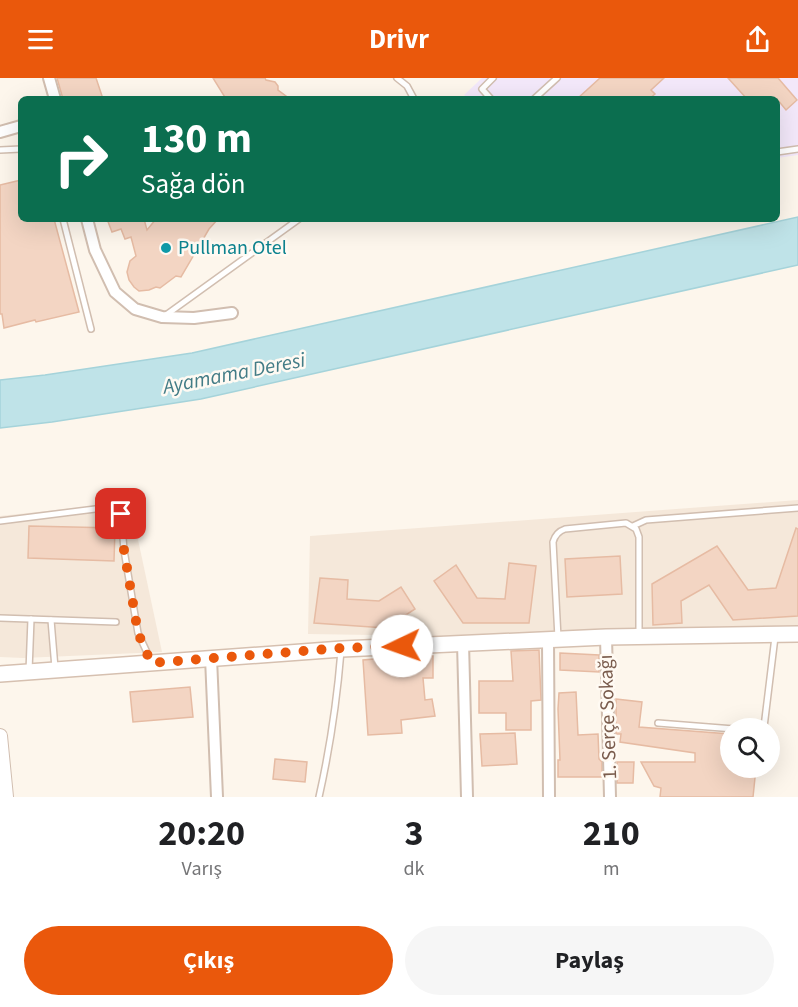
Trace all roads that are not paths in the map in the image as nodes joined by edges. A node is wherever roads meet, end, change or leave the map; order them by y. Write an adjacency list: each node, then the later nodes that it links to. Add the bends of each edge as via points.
1 (49, 78): 5 (street)
2 (397, 78): 6 (lane)
3 (494, 78): 7 (lane, via 482,89)
4 (557, 78): 8 (lane)
5 (54, 96)
6 (412, 96)
7 (488, 96)
8 (537, 96)
9 (18, 127): 10 (street)
10 (0, 132)
11 (18, 149): 13 (lane)
12 (798, 149): 14 (lane)
13 (0, 150)
14 (780, 152)
15 (64, 222): 20 (lane)
16 (88, 222): 19 (street, via 95,250 115,292 135,309)
17 (295, 222): 19 (lane)
18 (232, 313): 19 (street)
19 (162, 317)
20 (91, 329)
21 (798, 507): 23 (lane, via 646,520)
22 (0, 521): 36 (lane, via 111,507 118,510 138,633)
23 (633, 526): 30 (lane, via 639,537); 32 (lane, via 626,523 565,529 554,537)
24 (0, 618): 25 (lane)
25 (31, 619): 26 (lane); 38 (lane)
26 (51, 620): 27 (lane); 37 (lane)
27 (116, 622)
28 (798, 634): 29 (main road)
29 (775, 635): 30 (main road); 40 (lane)
30 (639, 637): 31 (main road)
31 (606, 638): 32 (main road); 49 (street, 1. Serçe Sokağı)
32 (553, 639): 33 (main road); 48 (street)
33 (463, 643): 34 (main road); 47 (street)
34 (342, 648): 35 (main road); 46 (lane)
35 (212, 658): 36 (main road); 45 (street)
36 (151, 663): 37 (main road)
37 (55, 670): 38 (main road)
38 (29, 672): 39 (main road)
39 (0, 674)
40 (765, 718)
41 (658, 723): 42 (lane)
42 (720, 728)
43 (0, 736): 44 (street)
44 (4, 794)
45 (218, 797)
46 (319, 797)
47 (467, 797)
48 (549, 797)
49 (610, 797)

